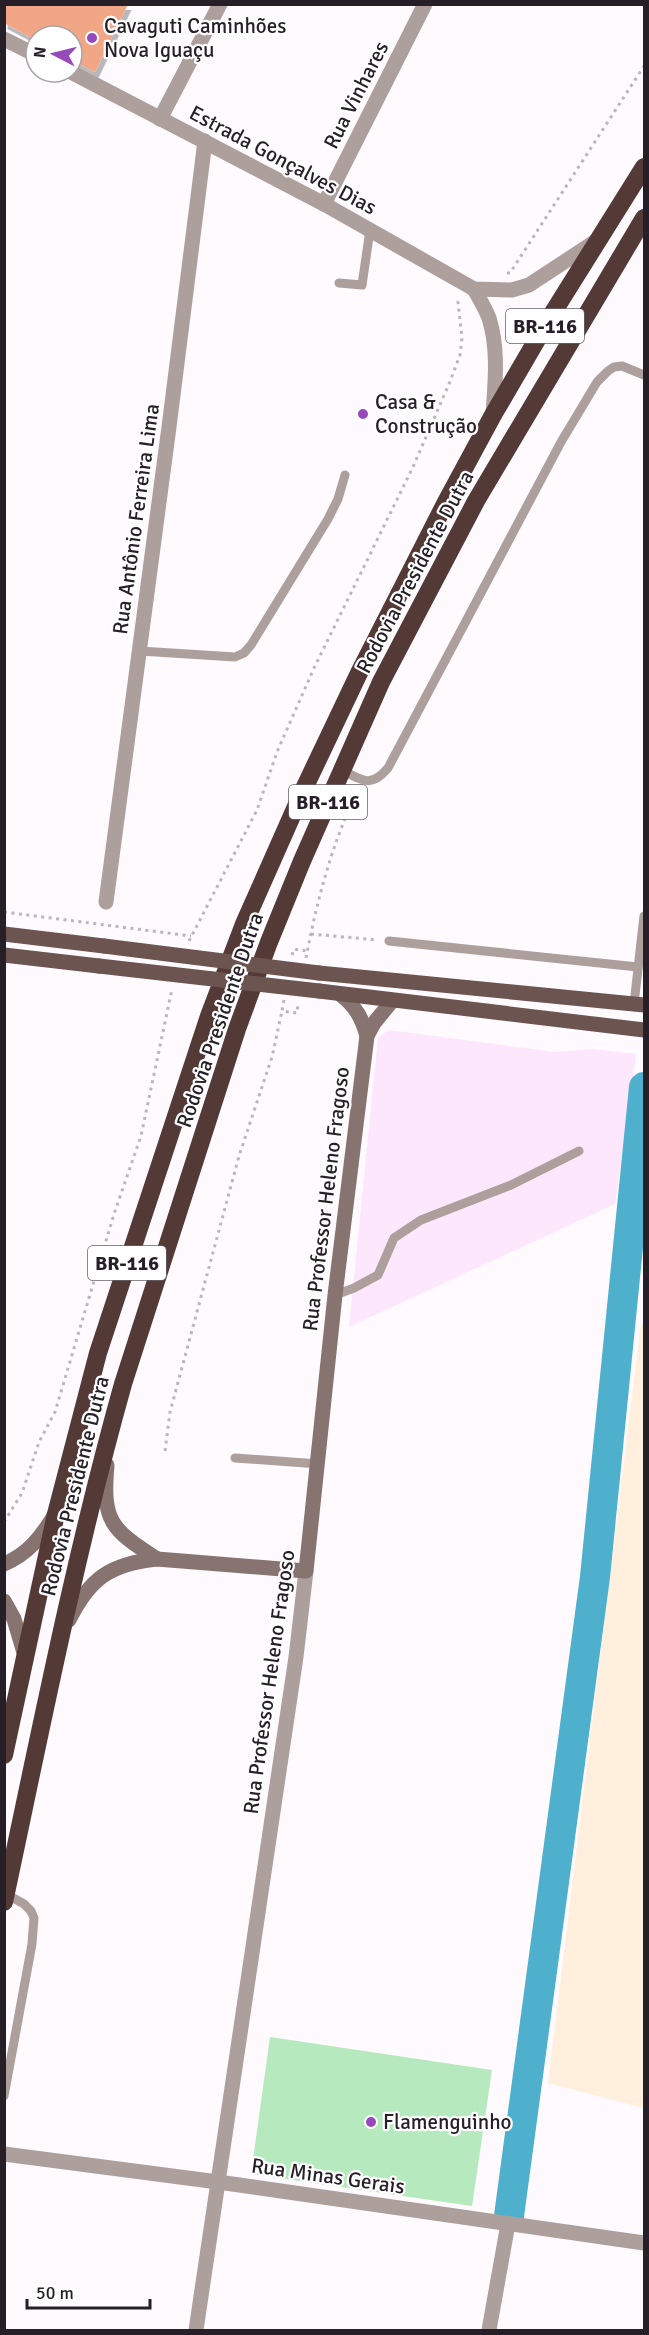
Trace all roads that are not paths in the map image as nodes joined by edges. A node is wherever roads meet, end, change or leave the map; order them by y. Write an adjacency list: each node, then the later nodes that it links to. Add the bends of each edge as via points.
1 (220, 4): 6 (street)
2 (425, 4): 9 (street, Rua Vinhares)
3 (4, 39): 4 (street)
4 (24, 49)
5 (84, 79): 6 (street, Estrada Gonçalves Dias)
6 (160, 119): 7 (street, Estrada Gonçalves Dias)
7 (205, 141): 9 (street, Estrada Gonçalves Dias); 18 (street, Rua Antônio Ferreira Lima)
8 (645, 167): 12 (highway, Rodovia Presidente Dutra / BR-116)
9 (324, 204): 11 (street, Estrada Gonçalves Dias)
10 (645, 218): 19 (highway, Rodovia Presidente Dutra / BR-116, via 472,507 381,682)
11 (370, 230): 13 (lane, via 362,285); 14 (street, Estrada Gonçalves Dias)
12 (599, 238): 14 (street, Estrada Gonçalves Dias, via 529,285 512,290); 16 (highway, Rodovia Presidente Dutra / BR-116)
13 (339, 283)
14 (470, 286): 16 (street, via 488,315 494,340)
15 (645, 375): 19 (lane, via 622,366 608,371 597,382 561,442 388,768 373,781)
16 (493, 415): 36 (highway, Rodovia Presidente Dutra / BR-116, via 386,618 244,924 205,1026 98,1353)
17 (345, 475): 18 (lane, via 328,519 244,653 235,657)
18 (140, 651): 20 (street, Rua Antônio Ferreira Lima)
19 (342, 770): 33 (highway, Rodovia Presidente Dutra / BR-116, via 278,919 237,1029)
20 (106, 902)
21 (645, 916): 25 (lane)
22 (4, 934): 28 (main road, bridge, via 319,973)
23 (389, 941): 25 (lane)
24 (4, 955): 26 (main road, bridge)
25 (638, 967): 28 (lane)
26 (341, 995): 27 (main road); 30 (main road, Rua Professor Heleno Fragoso, via 359,1013)
27 (392, 1001): 29 (main road); 30 (main road, Rua Professor Heleno Fragoso)
28 (639, 1004)
29 (645, 1030)
30 (367, 1036): 32 (main road, Rua Professor Heleno Fragoso)
31 (579, 1151): 32 (lane, via 512,1185 421,1220 394,1238 378,1275)
32 (335, 1295): 35 (main road, Rua Professor Heleno Fragoso)
33 (110, 1429): 37 (main road, via 105,1493 110,1517 127,1539); 41 (highway, Rodovia Presidente Dutra / BR-116)
34 (235, 1458): 35 (lane)
35 (319, 1464): 39 (main road, Rua Professor Heleno Fragoso)
36 (56, 1514): 38 (main road, via 38,1541); 42 (highway, Rodovia Presidente Dutra / BR-116)
37 (157, 1559): 39 (main road); 41 (main road, via 118,1566 99,1577 79,1600)
38 (4, 1564)
39 (306, 1571): 47 (street, Rua Professor Heleno Fragoso)
40 (4, 1600): 42 (main road)
41 (61, 1636): 44 (highway, Rodovia Presidente Dutra / BR-116)
42 (25, 1657): 43 (highway, Rodovia Presidente Dutra / BR-116)
43 (4, 1755)
44 (5, 1898): 45 (lane, via 24,1904 34,1918)
45 (4, 2096)
46 (4, 2154): 47 (street, Rua Minas Gerais)
47 (218, 2182): 48 (street, Rua Minas Gerais); 50 (street, Rua Professor Heleno Fragoso)
48 (508, 2224): 49 (street, Rua Minas Gerais); 51 (street)
49 (645, 2243)
50 (196, 2331)
51 (489, 2331)

